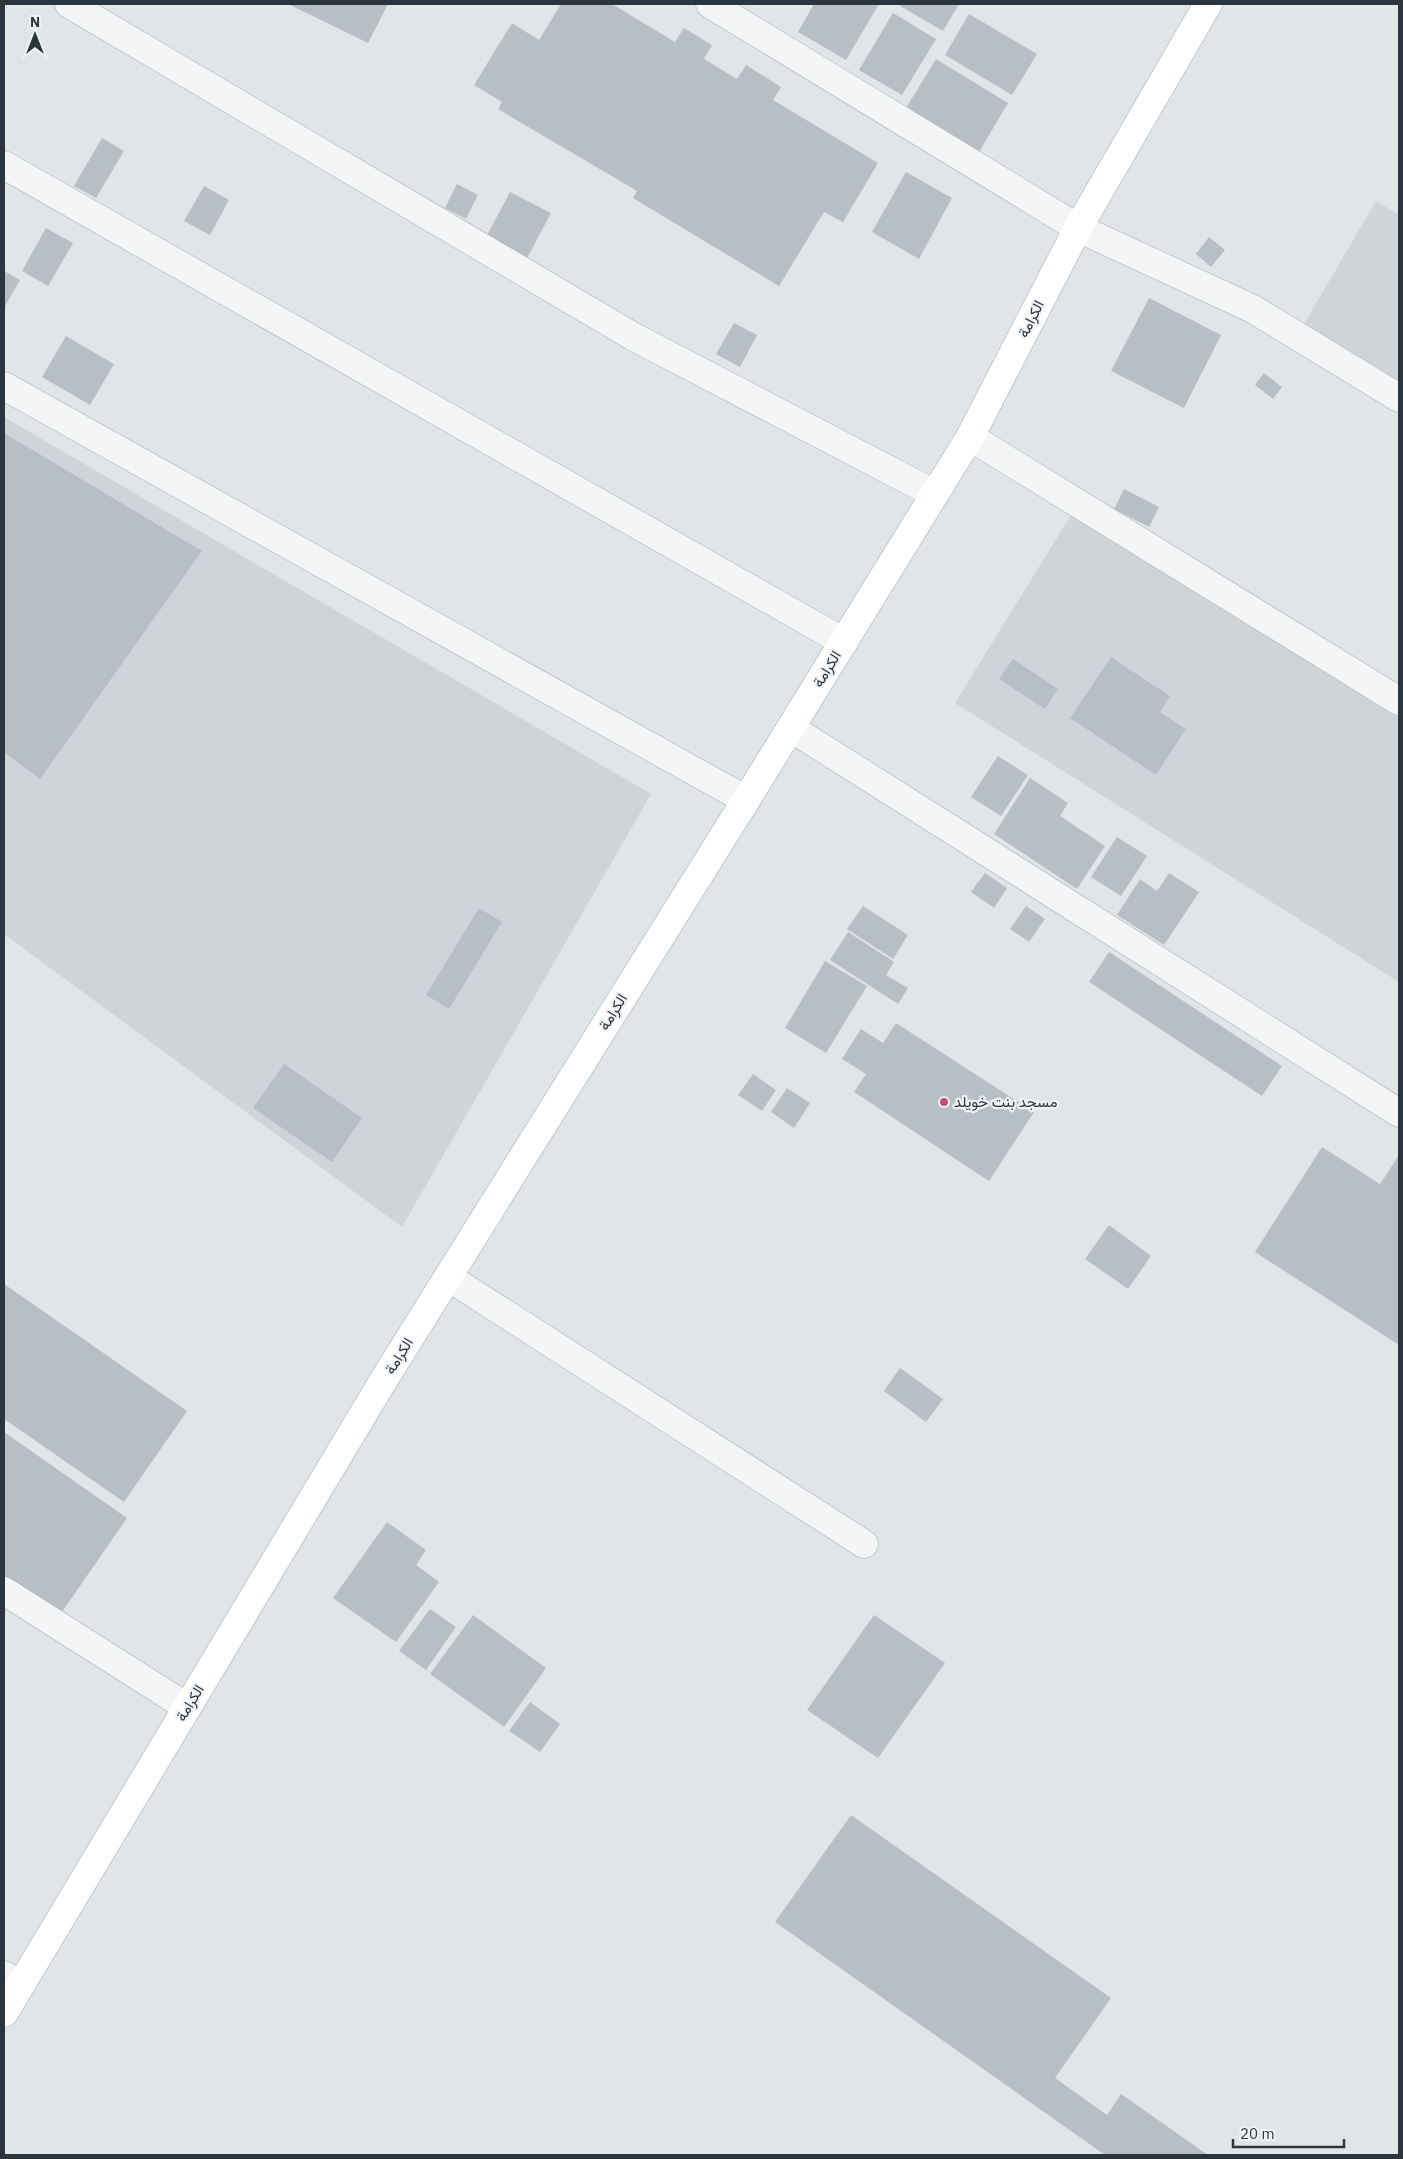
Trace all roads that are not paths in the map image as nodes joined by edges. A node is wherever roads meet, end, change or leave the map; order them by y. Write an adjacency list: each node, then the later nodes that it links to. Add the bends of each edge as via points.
1 (69, 4): 9 (lane, via 634,337)
2 (710, 4): 5 (lane)
3 (1208, 4): 5 (main road, الكرامة)
4 (4, 165): 10 (lane)
5 (1078, 228): 7 (lane, via 1253,309); 8 (main road, الكرامة)
6 (4, 386): 13 (lane)
7 (1399, 398)
8 (970, 437): 9 (main road, الكرامة); 11 (lane)
9 (935, 494): 10 (main road, الكرامة)
10 (844, 642): 12 (main road, الكرامة)
11 (1399, 701)
12 (791, 728): 13 (main road, الكرامة); 14 (lane)
13 (746, 800): 15 (main road, الكرامة)
14 (1399, 1113)
15 (448, 1277): 16 (lane); 18 (main road, الكرامة)
16 (864, 1544)
17 (4, 1592): 18 (lane)
18 (187, 1708): 19 (main road, الكرامة)
19 (12, 1980): 20 (main road, الكرامة)
20 (4, 2013)

